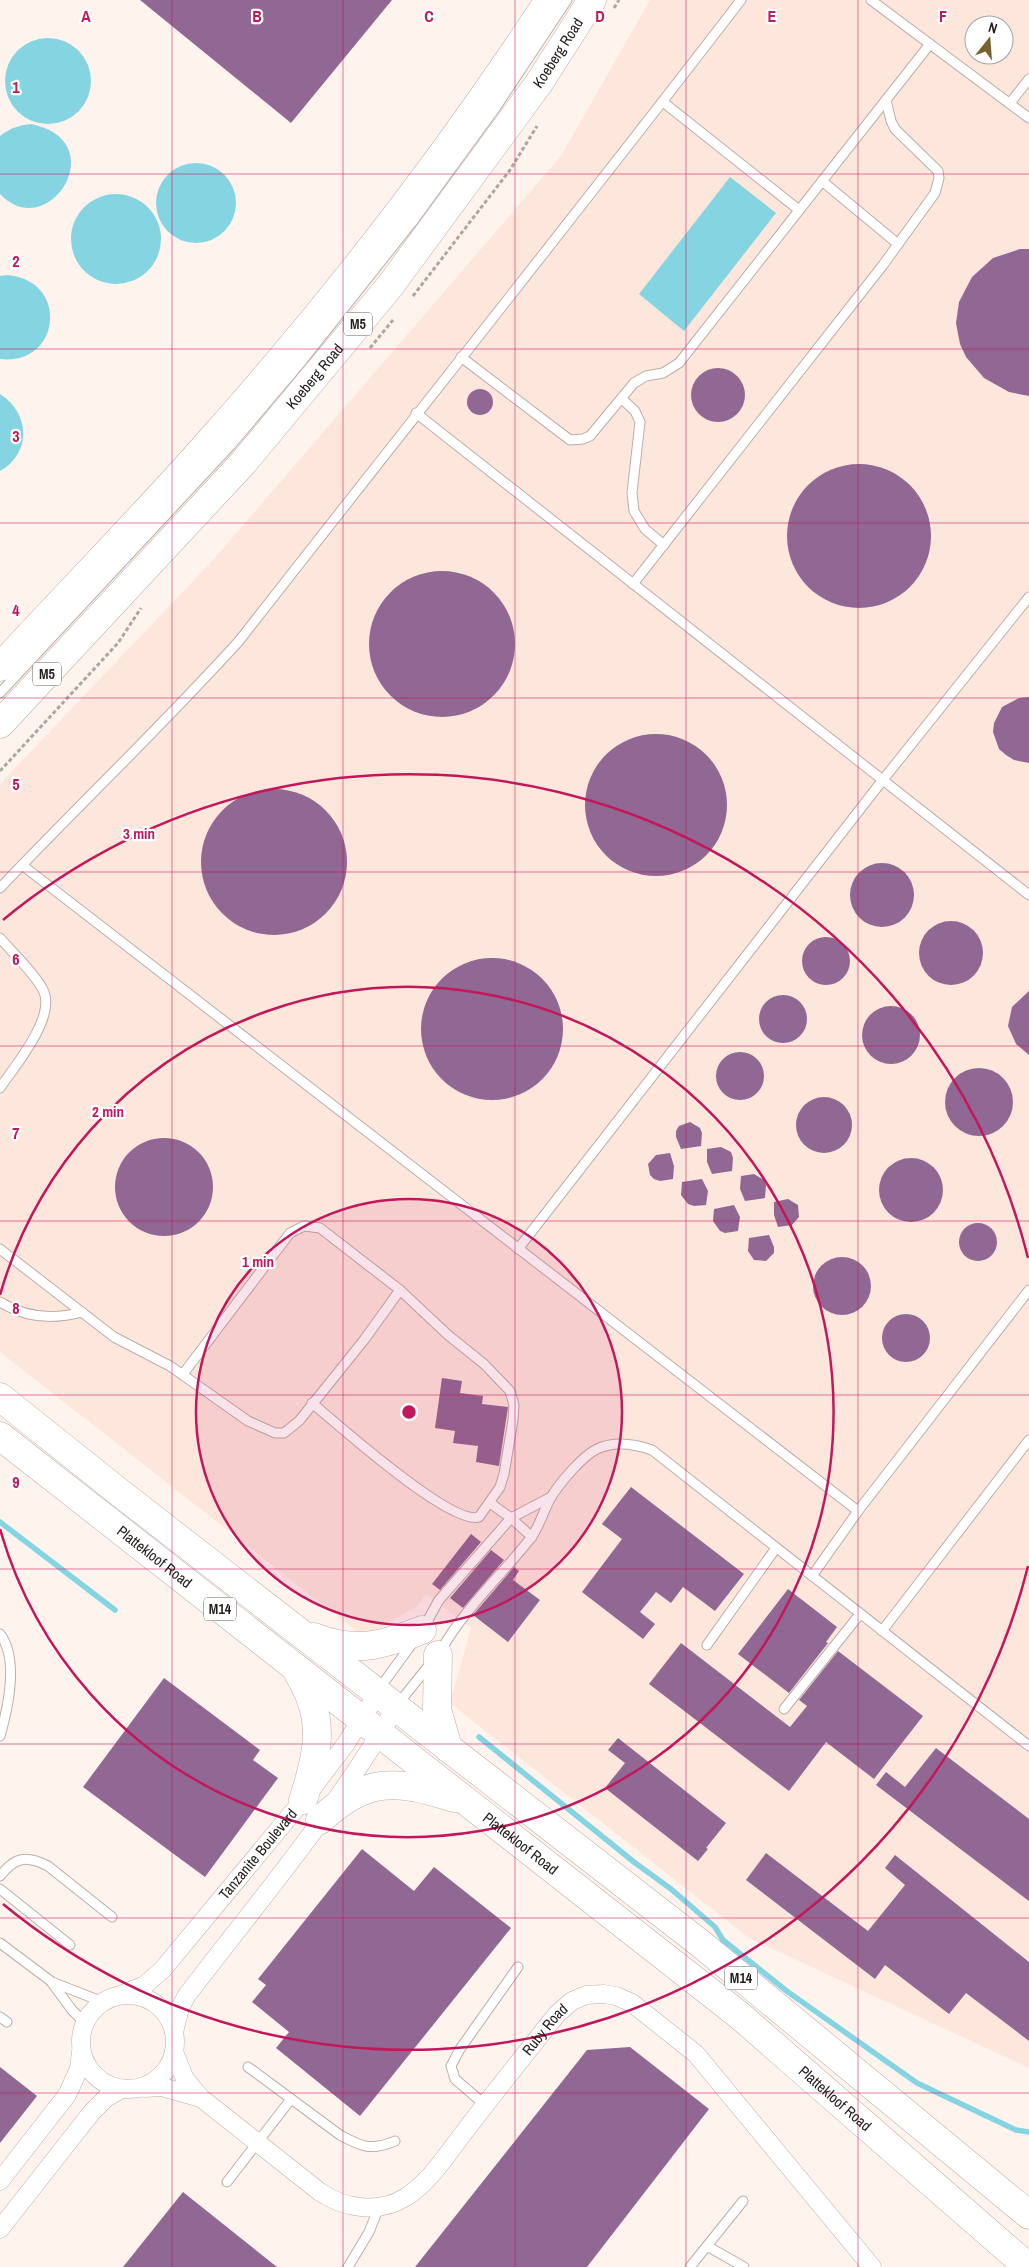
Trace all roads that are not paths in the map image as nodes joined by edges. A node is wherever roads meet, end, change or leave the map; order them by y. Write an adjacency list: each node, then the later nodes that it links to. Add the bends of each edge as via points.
1 (549, 0): 21 (main road, M5, via 438,162 283,356 188,465)
2 (567, 0): 22 (lane, via 496,108 413,221 302,361 231,444)
3 (592, 0): 23 (main road, Koeberg Road / M5, via 538,83 390,286 244,463)
4 (741, 0): 9 (lane)
5 (871, 0): 6 (lane)
6 (930, 44): 8 (lane); 10 (lane)
7 (1029, 79): 10 (lane)
8 (886, 100): 12 (lane); 14 (lane, via 895,129 934,166 939,178 935,193)
9 (663, 102): 13 (lane); 15 (lane)
10 (1010, 103): 11 (lane)
11 (1029, 118)
12 (822, 181): 13 (lane); 14 (lane)
13 (799, 210): 16 (lane, via 679,363 663,373 640,379)
14 (898, 244): 18 (lane)
15 (461, 357): 16 (lane, via 570,440 590,436); 17 (lane)
16 (622, 399): 18 (lane, via 635,411 640,422 632,493 634,511 645,529)
17 (416, 413): 19 (lane); 25 (lane, via 240,641)
18 (664, 545): 19 (lane)
19 (633, 584): 24 (lane)
20 (1029, 597): 24 (lane)
21 (0, 667)
22 (0, 693)
23 (0, 724)
24 (882, 781): 27 (lane); 31 (lane)
25 (22, 866): 26 (lane); 31 (lane)
26 (0, 888)
27 (1029, 895)
28 (0, 938): 29 (lane, via 40,986 46,1001 46,1012 38,1031)
29 (0, 1088)
30 (0, 1249): 35 (lane)
31 (518, 1249): 43 (lane)
32 (400, 1290): 36 (lane, via 320,1228 296,1228 279,1246); 38 (lane); 42 (lane, via 484,1364 510,1392 514,1405 513,1420 504,1474)
33 (1029, 1290): 43 (lane)
34 (0, 1302): 35 (lane, via 31,1314 55,1318)
35 (82, 1312): 36 (lane, via 114,1337)
36 (184, 1374): 38 (lane, via 248,1421 275,1434 292,1428)
37 (0, 1397): 51 (main road, Plattekloof Road / M14)
38 (312, 1403): 42 (lane, via 403,1478 444,1507 475,1519)
39 (0, 1436): 55 (main road, Plattekloof Road / M14)
40 (1029, 1440): 50 (lane)
41 (551, 1497): 44 (lane); 45 (lane); 46 (lane, via 581,1460 596,1449 638,1445 652,1450)
42 (490, 1503): 44 (lane)
43 (858, 1511): 47 (lane)
44 (511, 1518): 45 (lane); 49 (lane, via 439,1600)
45 (532, 1537): 54 (lane, via 457,1623)
46 (776, 1548): 47 (lane); 53 (lane)
47 (812, 1576): 48 (lane)
48 (860, 1614): 50 (lane); 57 (lane)
49 (422, 1630): 51 (main road, via 386,1644 360,1647 327,1642); 56 (lane)
50 (882, 1631): 60 (lane)
51 (298, 1632): 56 (main road, Plattekloof Road / M14)
52 (0, 1634): 59 (lane, via 8,1655 10,1690)
53 (707, 1645)
54 (438, 1655): 56 (lane); 61 (main road, via 437,1709)
55 (293, 1666): 58 (main road, Plattekloof Road / M14); 63 (main road, via 310,1695 317,1722)
56 (387, 1700): 58 (street, Tanzanite Boulevard); 58 (street, Tanzanite Boulevard); 61 (main road, Plattekloof Road / M14)
57 (784, 1710)
58 (371, 1726): 62 (main road, Plattekloof Road / M14); 63 (street, Tanzanite Boulevard, via 346,1745); 63 (street, Tanzanite Boulevard, via 365,1759)
59 (0, 1736)
60 (1029, 1746)
61 (448, 1748): 88 (main road, Plattekloof Road / M14, via 701,1944)
62 (467, 1802): 63 (main road, via 423,1789 382,1785); 95 (main road, Plattekloof Road / M14, via 739,2016)
63 (312, 1810): 71 (street, Tanzanite Boulevard, via 153,1980); 74 (street, Tanzanite Boulevard, via 187,1995)
64 (0, 1876): 66 (lane, via 9,1864 18,1860 37,1861 48,1866)
65 (0, 1889): 68 (lane)
66 (112, 1917)
67 (0, 1943): 70 (lane)
68 (70, 1945)
69 (518, 1968): 81 (lane, via 460,2048 451,2066 454,2079)
70 (52, 1982): 72 (lane); 73 (lane)
71 (120, 1995): 72 (street); 74 (street, via 139,1996 155,2004 168,2017)
72 (102, 2002): 73 (street, via 89,2014)
73 (85, 2023): 75 (street, via 81,2032)
74 (174, 2032): 76 (street)
75 (81, 2052): 78 (street, via 89,2070 102,2082); 84 (street, via 79,2069 67,2095)
76 (174, 2052): 78 (street, via 168,2068 156,2081); 79 (street, Ruby Road, via 185,2079)
77 (248, 2067): 80 (lane)
78 (131, 2089): 79 (street, Ruby Road, via 162,2087); 89 (street, via 106,2098 92,2112)
79 (202, 2098): 83 (street, Ruby Road)
80 (291, 2099): 82 (lane, via 354,2143 374,2148); 83 (lane)
81 (485, 2105): 87 (street, Ruby Road, via 419,2187); 94 (street, Ruby Road, via 557,2014 572,2001 586,1996 616,1996 632,2003 702,2059)
82 (395, 2141)
83 (259, 2142): 85 (lane); 87 (street, Ruby Road, via 332,2200 349,2206)
84 (0, 2181)
85 (227, 2182)
86 (743, 2201): 90 (lane)
87 (379, 2207): 91 (lane, via 363,2244)
88 (1029, 2215)
89 (0, 2229)
90 (707, 2246): 92 (lane); 93 (lane)
91 (348, 2267)
92 (690, 2267)
93 (744, 2267)
94 (872, 2267)
95 (1028, 2267)

